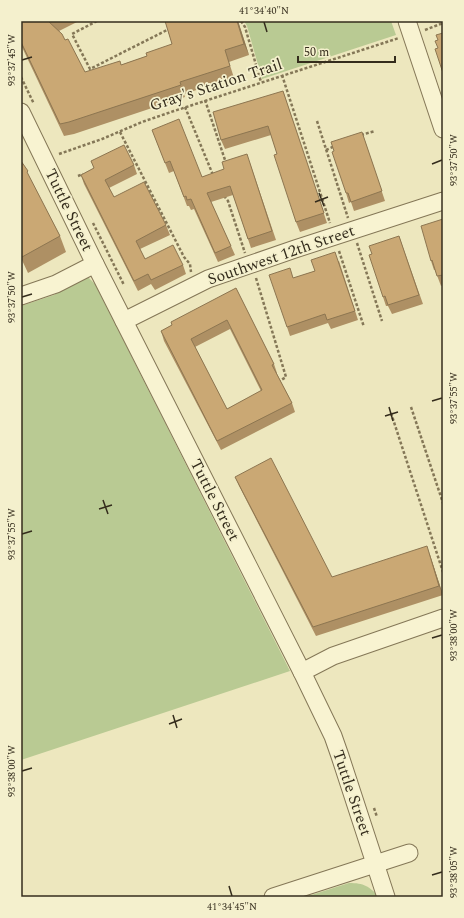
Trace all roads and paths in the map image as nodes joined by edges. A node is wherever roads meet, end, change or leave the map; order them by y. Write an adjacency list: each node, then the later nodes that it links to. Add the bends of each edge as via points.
1 (98, 21): 4 (path, via 72,34 90,69)
2 (241, 21): 7 (path)
3 (443, 24): 5 (path, Gray's Station Trail)
4 (172, 28)
5 (411, 29): 6 (path, Gray's Station Trail); 16 (street)
6 (282, 76): 7 (path, Gray's Station Trail); 8 (path)
7 (261, 82): 10 (path, Gray's Station Trail)
8 (287, 92): 9 (path); 33 (path)
9 (280, 94)
10 (205, 100): 11 (path, Gray's Station Trail); 14 (path)
11 (185, 107): 18 (path, Gray's Station Trail); 28 (path)
12 (21, 112): 37 (street, Tuttle Street)
13 (218, 115): 14 (path)
14 (211, 117): 24 (path)
15 (317, 121): 22 (path)
16 (443, 129)
17 (375, 131): 19 (path)
18 (120, 132): 21 (path); 25 (path, Gray's Station Trail, via 59,154)
19 (356, 137)
20 (338, 144): 22 (path)
21 (130, 150): 23 (path); 38 (path, via 184,257 190,264)
22 (326, 150): 32 (path)
23 (123, 153)
24 (224, 160)
25 (62, 161)
26 (84, 173): 27 (path)
27 (78, 176)
28 (215, 179)
29 (221, 192): 36 (path, via 228,201)
30 (443, 201): 42 (street, Southwest 12th Street, via 219,275)
31 (93, 223): 40 (path)
32 (350, 224)
33 (330, 225)
34 (355, 238): 43 (path)
35 (339, 251): 44 (path)
36 (245, 254)
37 (95, 264): 41 (street, via 50,287); 42 (street, Tuttle Street)
38 (192, 274)
39 (256, 278): 45 (path, via 286,377)
40 (127, 292)
41 (21, 296)
42 (124, 321): 51 (street, Tuttle Street)
43 (382, 321)
44 (364, 327)
45 (276, 383)
46 (411, 407): 48 (path)
47 (391, 413): 49 (path)
48 (443, 503)
49 (443, 572)
50 (443, 618): 51 (street, via 333,656)
51 (302, 672): 53 (street, Tuttle Street, via 333,736)
52 (410, 853): 53 (street)
53 (376, 864): 54 (street); 55 (street, Tuttle Street)
54 (273, 897)
55 (386, 897)

